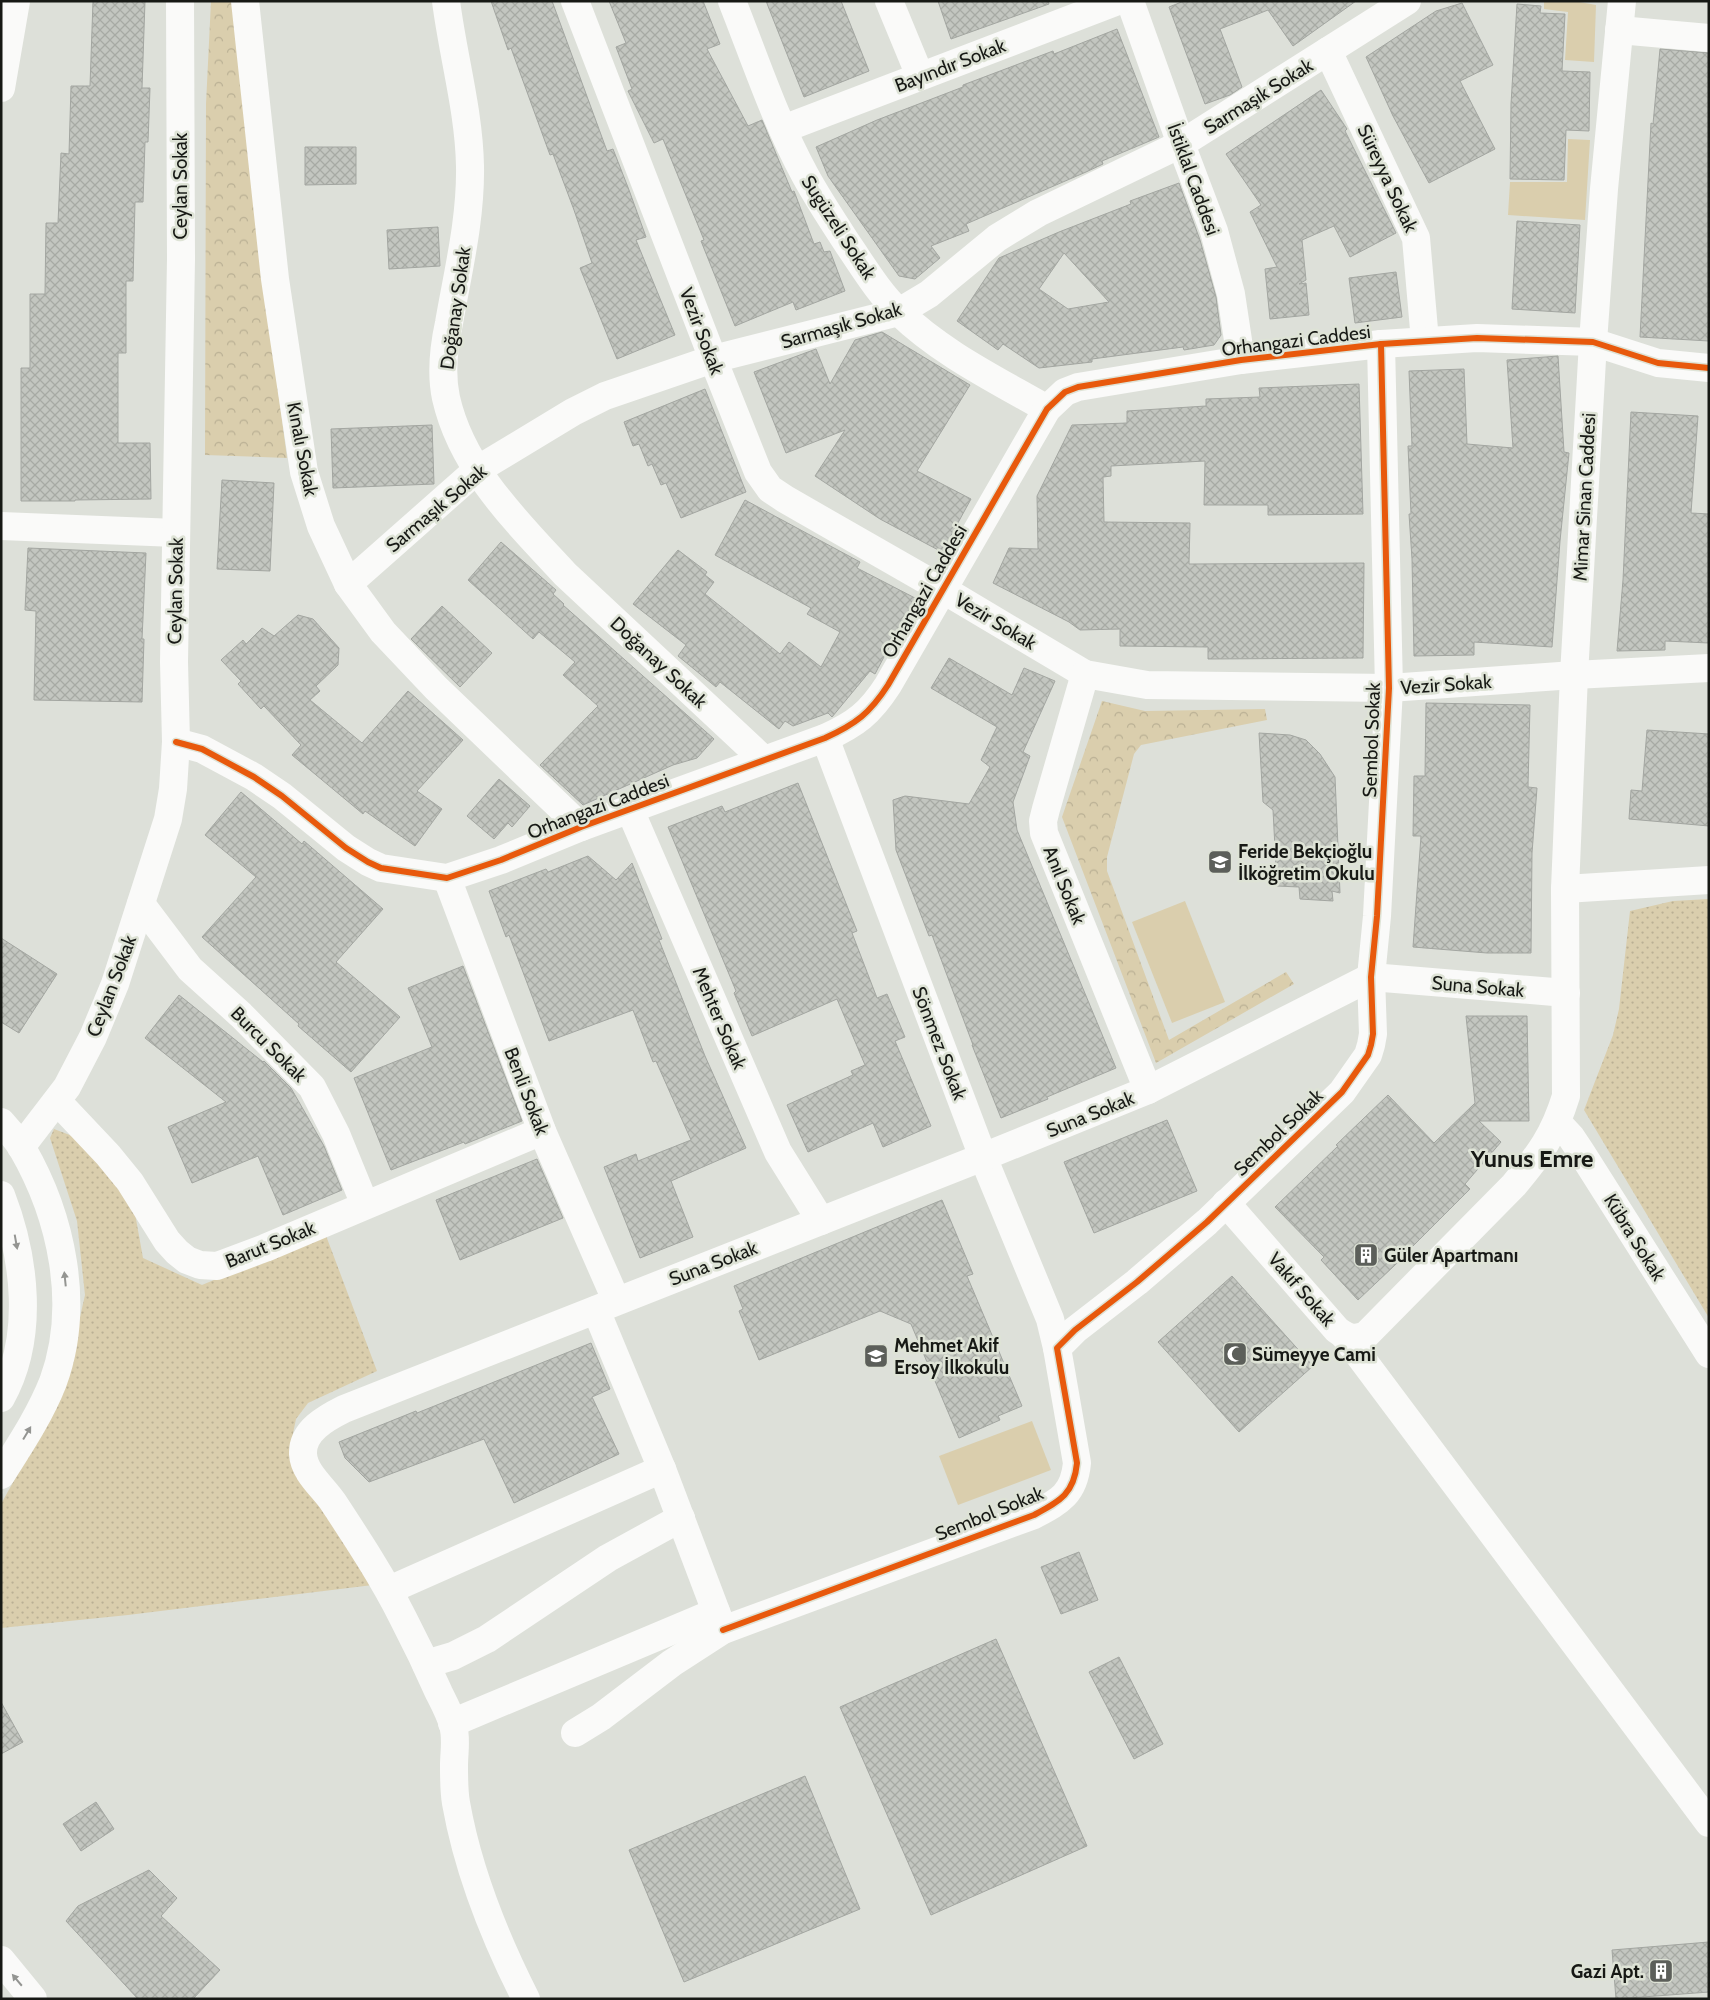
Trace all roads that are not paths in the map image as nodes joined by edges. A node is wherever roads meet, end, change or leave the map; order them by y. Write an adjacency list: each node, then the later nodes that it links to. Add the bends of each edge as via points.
1 (16, 1): 13 (street)
2 (180, 1): 30 (street, Ceylan Sokak, via 181,260)
3 (245, 1): 31 (street, Kınalı Sokak, via 273,262 304,472 321,526)
4 (446, 1): 28 (street, Doğanay Sokak, via 470,166 464,243 448,324 445,396 454,426)
5 (575, 1): 24 (street, Vezir Sokak)
6 (732, 1): 18 (street, Sugüzeli Sokak)
7 (889, 1): 16 (street)
8 (1118, 1): 16 (street, Bayındır Sokak)
9 (1130, 1): 19 (street, İstiklal Caddesi)
10 (1407, 1): 15 (street, Sarmaşık Sokak)
11 (1622, 1): 12 (street, Mimar Sinan Caddesi)
12 (1619, 30): 14 (street); 22 (street, Mimar Sinan Caddesi)
13 (5, 33): 17 (street)
14 (1709, 38)
15 (1328, 51): 19 (street, Sarmaşık Sokak); 21 (street, Süreyya Sokak, via 1416,238)
16 (920, 76): 18 (street, Bayındır Sokak)
17 (1, 88)
18 (783, 129): 20 (street, Sugüzeli Sokak, via 805,175 830,216)
19 (1181, 144): 20 (street, Sarmaşık Sokak, via 1024,221 997,238 928,294); 25 (street, İstiklal Caddesi, via 1223,259 1232,294)
20 (899, 312): 24 (street, Sarmaşık Sokak); 27 (street, Sugüzeli Sokak, via 960,358)
21 (1425, 341): 22 (street, Orhangazi Caddesi, via 1477,338); 23 (street, Orhangazi Caddesi)
22 (1593, 342): 26 (street, Orhangazi Caddesi, via 1658,363); 35 (street, Mimar Sinan Caddesi)
23 (1381, 344): 25 (street, Orhangazi Caddesi); 36 (street, Sembol Sokak)
24 (713, 359): 28 (street, Sarmaşık Sokak, via 605,396 572,412); 32 (street, Vezir Sokak, via 758,472 770,489)
25 (1241, 360): 27 (street, Orhangazi Caddesi, via 1078,387 1065,392)
26 (1709, 368)
27 (1047, 409): 32 (street, Orhangazi Caddesi)
28 (477, 470): 31 (street, Sarmaşık Sokak); 39 (street, Doğanay Sokak, via 497,499 565,574)
29 (1, 526): 30 (street)
30 (176, 532): 38 (street, Ceylan Sokak)
31 (348, 584): 41 (street, Kınalı Sokak, via 405,656)
32 (942, 589): 34 (street, Vezir Sokak); 37 (street, Orhangazi Caddesi, via 874,706 857,721)
33 (1709, 668): 35 (street, Vezir Sokak)
34 (1085, 674): 36 (street, Vezir Sokak, via 1148,685); 48 (street, Anıl Sokak, via 1046,808 1044,833)
35 (1574, 675): 36 (street, Vezir Sokak); 44 (street, Mimar Sinan Caddesi)
36 (1389, 688): 46 (street, Sembol Sokak)
37 (825, 738): 39 (street, Orhangazi Caddesi); 54 (street, Sönmez Sokak)
38 (176, 742): 42 (street, Orhangazi Caddesi, via 202,749 254,777 368,862 381,868); 45 (street, Ceylan Sokak, via 168,819)
39 (764, 760): 40 (street, Orhangazi Caddesi)
40 (630, 810): 41 (street, Orhangazi Caddesi); 58 (street, Mehter Sokak, via 778,1152)
41 (581, 828): 42 (street, Orhangazi Caddesi)
42 (446, 878): 52 (street, Benli Sokak)
43 (1709, 880): 44 (street)
44 (1565, 888): 47 (street, Mimar Sinan Caddesi)
45 (141, 904): 49 (street, Ceylan Sokak, via 115,984 93,1037); 57 (street, Burcu Sokak, via 190,969 241,1014 312,1088 336,1134)
46 (1371, 977): 47 (street, Suna Sokak); 48 (street, Suna Sokak); 56 (street, Sembol Sokak, via 1373,1034 1368,1055 1342,1092)
47 (1566, 993): 51 (street, Vakıf Sokak, via 1566,1096)
48 (1148, 1090): 54 (street, Suna Sokak)
49 (57, 1101): 53 (street, Ceylan Sokak); 57 (street, Barut Sokak, via 130,1182 177,1252 200,1265 217,1266 238,1259)
50 (1, 1122): 53 (street)
51 (1558, 1123): 60 (street, Vakıf Sokak, via 1533,1164 1514,1185 1366,1335 1351,1338); 62 (street, Kübra Sokak, via 1581,1152)
52 (542, 1131): 57 (street, Barut Sokak); 59 (street, Benli Sokak)
53 (21, 1147): 65 (street, one-way to 53, via 38,1415 53,1381 66,1320 66,1286 59,1240 44,1195)
54 (983, 1157): 58 (street, Suna Sokak); 61 (street, Sönmez Sokak, via 1050,1319)
55 (1, 1195): 63 (street, one-way to 63, via 13,1226 23,1307 14,1370)
56 (1226, 1203): 60 (street, Vakıf Sokak); 61 (street, Sembol Sokak)
57 (365, 1205)
58 (821, 1221): 59 (street, Suna Sokak)
59 (606, 1305): 64 (street, Benli Sokak); 67 (street, Suna Sokak, via 344,1409 313,1429 303,1454 307,1467)
60 (1344, 1335): 72 (street)
61 (1057, 1348): 68 (street, Sembol Sokak, via 1077,1463 1076,1479 1068,1492 1054,1504 1034,1514)
62 (1709, 1354)
63 (1, 1398)
64 (662, 1469): 66 (street, Benli Sokak); 67 (street)
65 (1, 1475)
66 (681, 1518): 68 (street, Benli Sokak); 69 (street, via 608,1558 487,1639 453,1656)
67 (389, 1590): 69 (street, Suna Sokak)
68 (719, 1621): 70 (street); 71 (street, via 672,1663)
69 (426, 1664): 70 (street, Suna Sokak)
70 (452, 1723): 75 (street, Suna Sokak, via 456,1736 456,1802 464,1841 506,1958)
71 (575, 1733)
72 (1709, 1823)
73 (1, 1960): 74 (street, one-way to 73)
74 (34, 1999)
75 (526, 1999)

